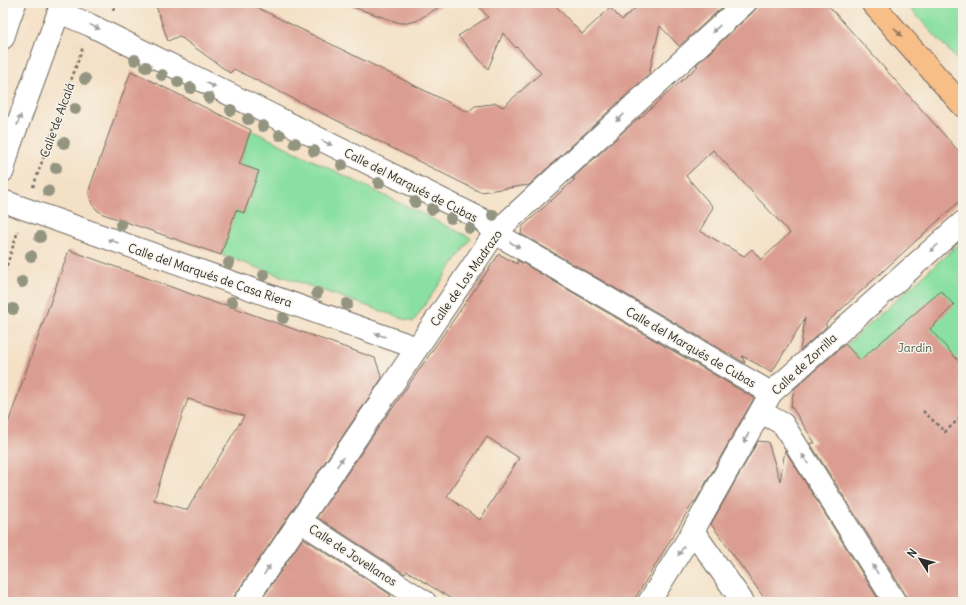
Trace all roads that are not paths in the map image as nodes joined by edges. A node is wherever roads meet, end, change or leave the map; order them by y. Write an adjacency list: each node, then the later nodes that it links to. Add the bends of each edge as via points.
1 (744, 3): 8 (street, Calle de Los Madrazo, one-way to 8)
2 (872, 3): 4 (highway, one-way to 4)
3 (60, 7): 5 (street, one-way to 3, via 12,138); 8 (street, Calle del Marqués de Cubas, one-way to 8, via 90,25 481,219)
4 (963, 106)
5 (3, 171)
6 (3, 201): 9 (street, Calle del Marqués de Casa Riera, one-way to 6)
7 (963, 222): 10 (street, Calle de Zorrilla, one-way to 10)
8 (495, 233): 9 (street, Calle de Los Madrazo); 10 (street, Calle del Marqués de Cubas, one-way to 10)
9 (417, 348): 11 (street, Calle de Los Madrazo, one-way to 9)
10 (766, 402): 12 (street, Calle de Zorrilla, one-way to 12); 17 (street, Calle del Marqués de Cubas, one-way to 10, via 783,424)
11 (300, 521): 13 (street, Calle de Los Madrazo, one-way to 11); 14 (street, Calle de Jovellanos)
12 (694, 531): 15 (street, Calle de Zorrilla, one-way to 15); 16 (street)
13 (245, 602)
14 (425, 602)
15 (649, 602)
16 (743, 602)
17 (895, 602)

